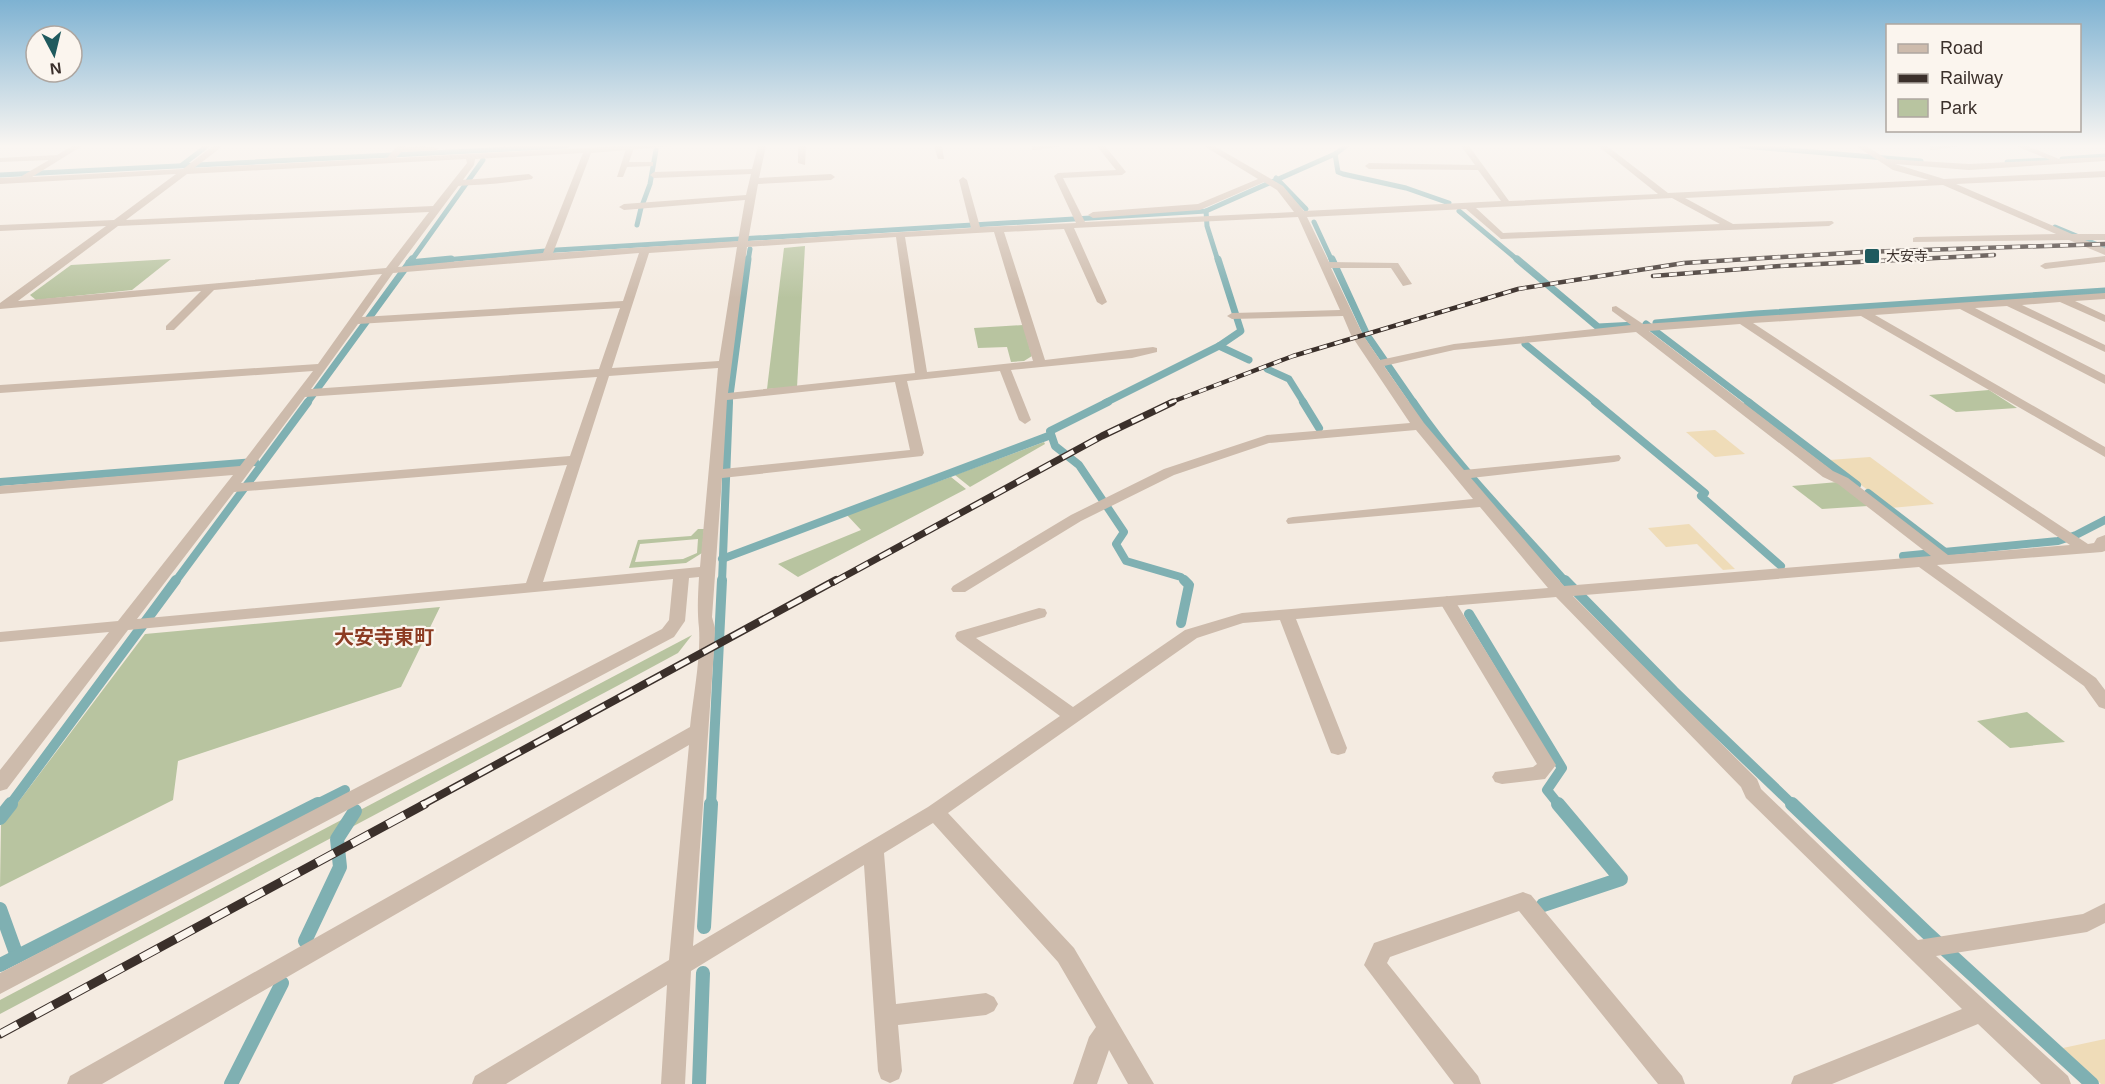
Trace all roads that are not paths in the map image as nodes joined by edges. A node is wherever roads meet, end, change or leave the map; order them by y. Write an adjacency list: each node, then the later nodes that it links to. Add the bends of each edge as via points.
1 (152, 197): 19 (street)
2 (449, 197): 16 (street)
3 (570, 197): 33 (street)
4 (750, 197): 15 (street); 29 (street)
5 (968, 197): 23 (street)
6 (1068, 197): 18 (street)
7 (1228, 197): 18 (street, via 1200,207)
8 (1283, 197): 17 (street)
9 (1502, 197): 13 (street)
10 (1659, 197): 13 (street)
11 (1672, 197): 22 (street)
12 (1979, 197): 27 (street)
13 (1507, 204): 14 (street)
14 (1468, 206): 17 (street); 22 (street, via 1501,236)
15 (624, 207)
16 (437, 208): 19 (street); 38 (street)
17 (1302, 215): 18 (street); 36 (street)
18 (1080, 221): 21 (street)
19 (117, 223): 24 (street); 47 (street)
20 (1829, 223): 22 (street)
21 (1068, 226): 25 (street); 43 (street)
22 (1730, 226)
23 (976, 227): 25 (street); 26 (street)
24 (0, 228)
25 (999, 229): 59 (street)
26 (900, 234): 29 (street); 65 (street)
27 (2077, 237): 28 (street); 30 (street); 34 (street)
28 (2105, 237)
29 (744, 240): 31 (street); 32 (street); 61 (street)
30 (1916, 240)
31 (615, 242)
32 (645, 250): 33 (street); 45 (street)
33 (548, 252): 38 (street)
34 (2105, 252)
35 (2105, 259): 37 (street)
36 (1331, 265): 39 (street, via 1394,265); 49 (street)
37 (2044, 266)
38 (400, 270): 40 (street); 53 (street)
39 (1407, 284)
40 (211, 287): 47 (street); 56 (street)
41 (2105, 296): 42 (street)
42 (2060, 299): 44 (street); 52 (street)
43 (1102, 302)
44 (2009, 303): 46 (street); 57 (street)
45 (627, 304): 53 (street); 64 (street)
46 (1962, 306): 50 (street); 67 (street)
47 (2, 307)
48 (1616, 309): 55 (street)
49 (1346, 313): 51 (street); 60 (street, via 1357,336)
50 (1864, 313): 54 (street); 73 (street)
51 (1235, 316)
52 (2105, 319)
53 (357, 321): 62 (street)
54 (1742, 321): 55 (street); 83 (street)
55 (1642, 327): 60 (street, via 1454,347); 85 (street, via 1828,474 1844,481)
56 (170, 328)
57 (2105, 349)
58 (1153, 350): 59 (street)
59 (1040, 363): 63 (street)
60 (1382, 363): 72 (street)
61 (724, 364): 64 (street); 70 (street)
62 (322, 367): 68 (street); 69 (street)
63 (1004, 367): 65 (street); 71 (street)
64 (604, 373): 69 (street); 75 (street)
65 (921, 375): 66 (street)
66 (900, 377): 70 (street); 77 (street, via 916,453)
67 (2105, 380)
68 (0, 389)
69 (304, 394): 76 (street)
70 (728, 397): 77 (street)
71 (1025, 420)
72 (1419, 426): 78 (street); 89 (street, via 1267,439 1169,472 1076,518)
73 (2105, 453)
74 (1614, 458): 78 (street)
75 (576, 460): 79 (street); 88 (street)
76 (249, 464): 79 (street); 80 (street)
77 (722, 473): 86 (street)
78 (1467, 475): 81 (street)
79 (240, 487): 94 (street)
80 (0, 490)
81 (1483, 502): 82 (street); 90 (street)
82 (1293, 521)
83 (2074, 542): 84 (street); 85 (street)
84 (2104, 544)
85 (1936, 557): 90 (street); 96 (street, via 2090,682)
86 (709, 571): 87 (street); 98 (street)
87 (681, 574): 88 (street); 107 (street, via 677,621 668,633)
88 (533, 587): 94 (street)
89 (959, 589)
90 (1570, 591): 91 (street); 105 (street, via 1750,784 1753,793)
91 (1447, 601): 93 (street); 100 (street, via 1547,765 1538,774)
92 (1039, 613): 97 (street, via 963,636)
93 (1286, 615): 97 (street, via 1242,618 1191,634); 99 (street)
94 (138, 624): 95 (street); 101 (street)
95 (0, 637)
96 (2104, 701)
97 (1072, 716): 102 (street)
98 (699, 731): 106 (street); 113 (street)
99 (1338, 748)
100 (1502, 777)
101 (0, 784)
102 (935, 812): 103 (street); 111 (street, via 1066,955)
103 (873, 849): 106 (street); 110 (street)
104 (2105, 912): 105 (street, via 2087,923)
105 (1933, 947): 109 (street)
106 (680, 965): 114 (street); 115 (street)
107 (0, 984)
108 (986, 1005): 110 (street)
109 (1982, 1012): 120 (street); 121 (street)
110 (885, 1016): 112 (street)
111 (1110, 1030): 116 (street, via 1101,1037); 117 (street)
112 (890, 1071)
113 (79, 1084)
114 (484, 1084)
115 (673, 1084)
116 (1085, 1084)
117 (1142, 1084)
118 (1469, 1084): 119 (street, via 1375,965 1382,950 1523,901)
119 (1673, 1084)
120 (1803, 1084)
121 (2059, 1084)

